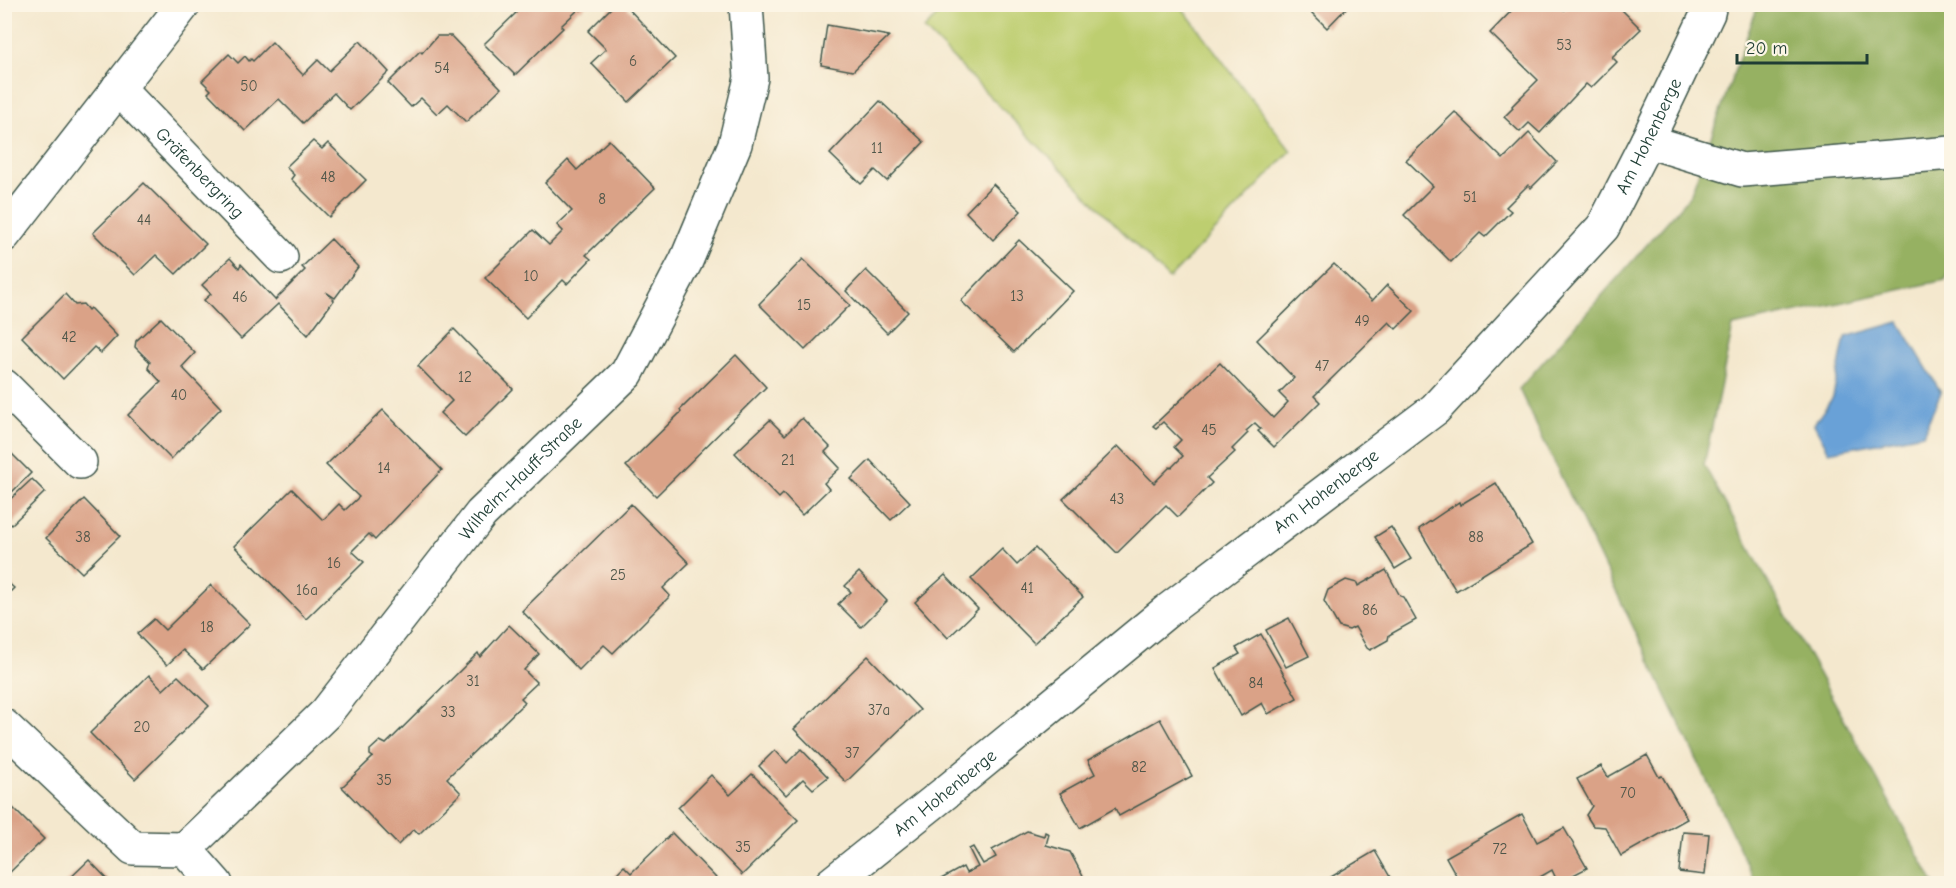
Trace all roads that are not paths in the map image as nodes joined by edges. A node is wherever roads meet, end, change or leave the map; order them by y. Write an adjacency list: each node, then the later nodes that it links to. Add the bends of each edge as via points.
1 (184, 4): 4 (street)
2 (746, 4): 12 (street, Wilhelm-Hauff-Straße, via 751,78 735,144 687,261 627,374 481,514 326,714)
3 (1710, 4): 5 (street, Am Hohenberge)
4 (118, 88): 7 (street); 8 (street, Gräfenbergring)
5 (1647, 141): 6 (street, via 1742,170); 14 (street, Am Hohenberge, via 1603,227 1436,409 1167,611)
6 (1952, 153)
7 (4, 235)
8 (281, 257)
9 (4, 386): 10 (street)
10 (80, 462)
11 (4, 726): 12 (street, via 133,848)
12 (185, 849): 13 (street)
13 (216, 884)
14 (831, 884)

